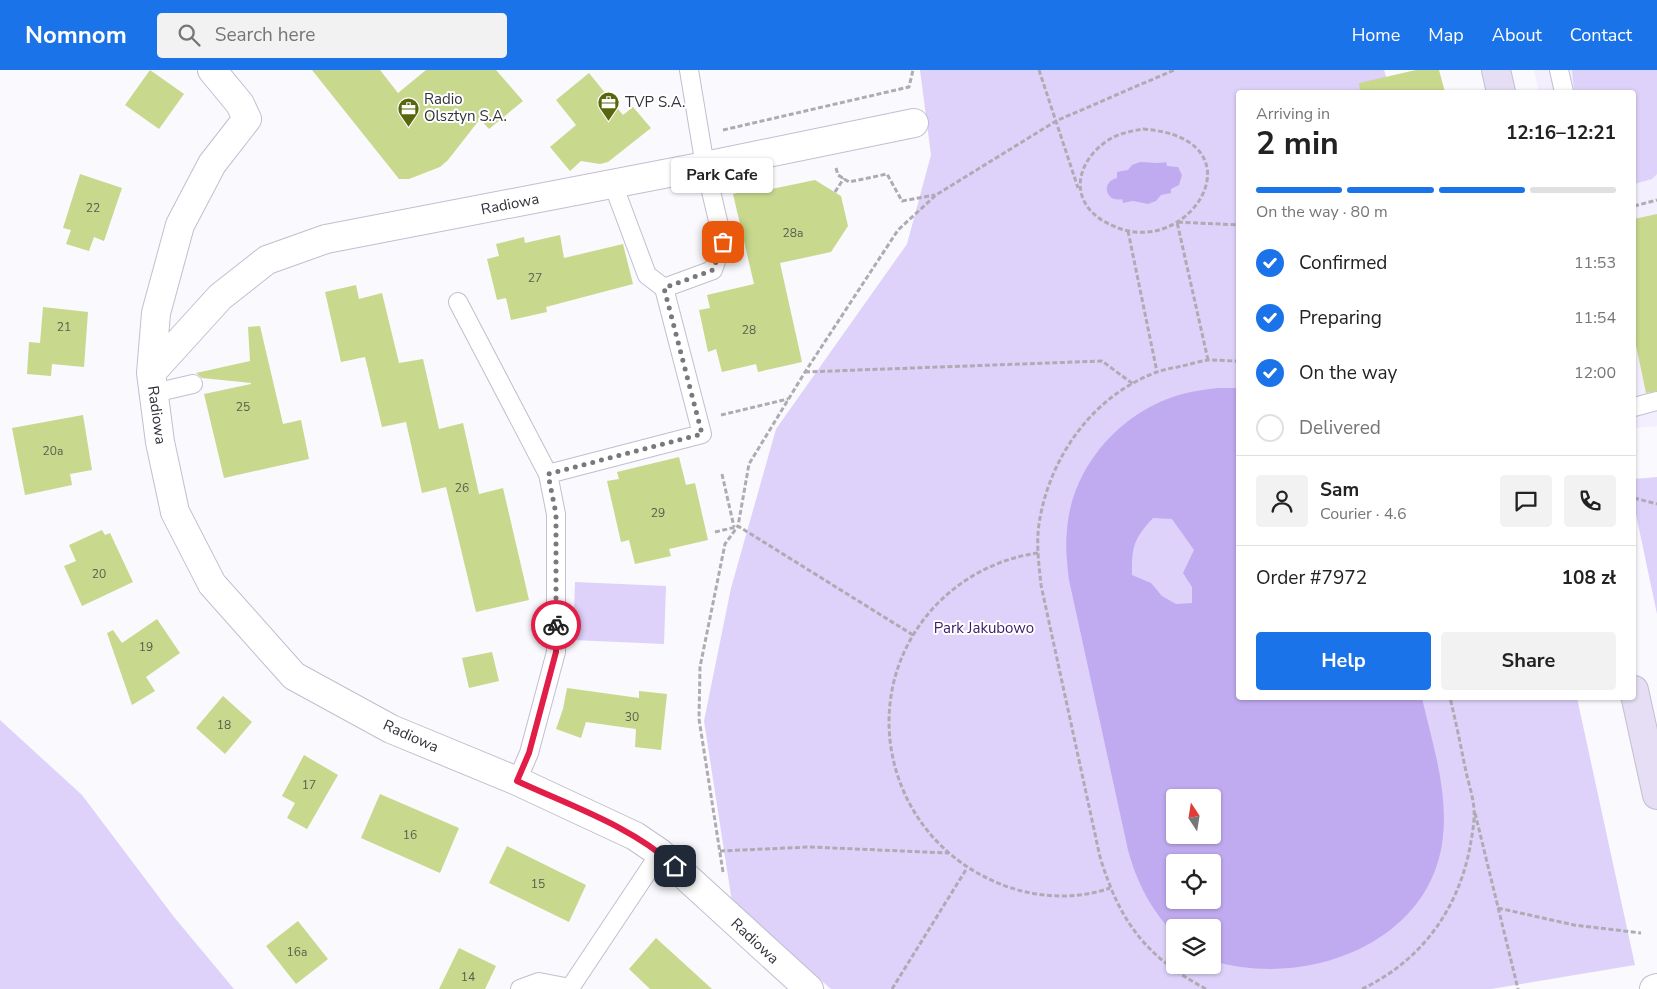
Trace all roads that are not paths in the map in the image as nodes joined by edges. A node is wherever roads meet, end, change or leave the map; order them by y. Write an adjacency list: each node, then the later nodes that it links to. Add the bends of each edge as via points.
1 (212, 70): 12 (street, Radiowa, via 240,104 247,119 212,164 180,225 156,312)
2 (688, 70): 8 (lane)
3 (1496, 70): 5 (main road)
4 (1559, 70): 6 (lane)
5 (1501, 90)
6 (1564, 90)
7 (914, 123): 8 (street, Radiowa)
8 (705, 166): 9 (street, Radiowa); 10 (lane, via 723,242 713,270)
9 (613, 184): 10 (lane, via 647,275); 12 (street, Radiowa, via 326,239 267,260 220,297)
10 (664, 288): 16 (lane, via 702,434)
11 (458, 302): 16 (lane)
12 (152, 383): 13 (lane); 18 (street, Radiowa, via 160,442 176,512 212,584 294,676 391,728)
13 (193, 384)
14 (1657, 400): 15 (lane)
15 (1636, 406)
16 (548, 474): 18 (lane, via 556,514 556,652 529,753)
17 (1636, 699): 19 (main road)
18 (517, 781): 20 (street, Radiowa, via 635,836)
19 (1657, 795)
20 (660, 853): 21 (lane); 23 (street, Radiowa)
21 (570, 988): 22 (lane, via 539,982)
22 (520, 989)
23 (809, 989)

